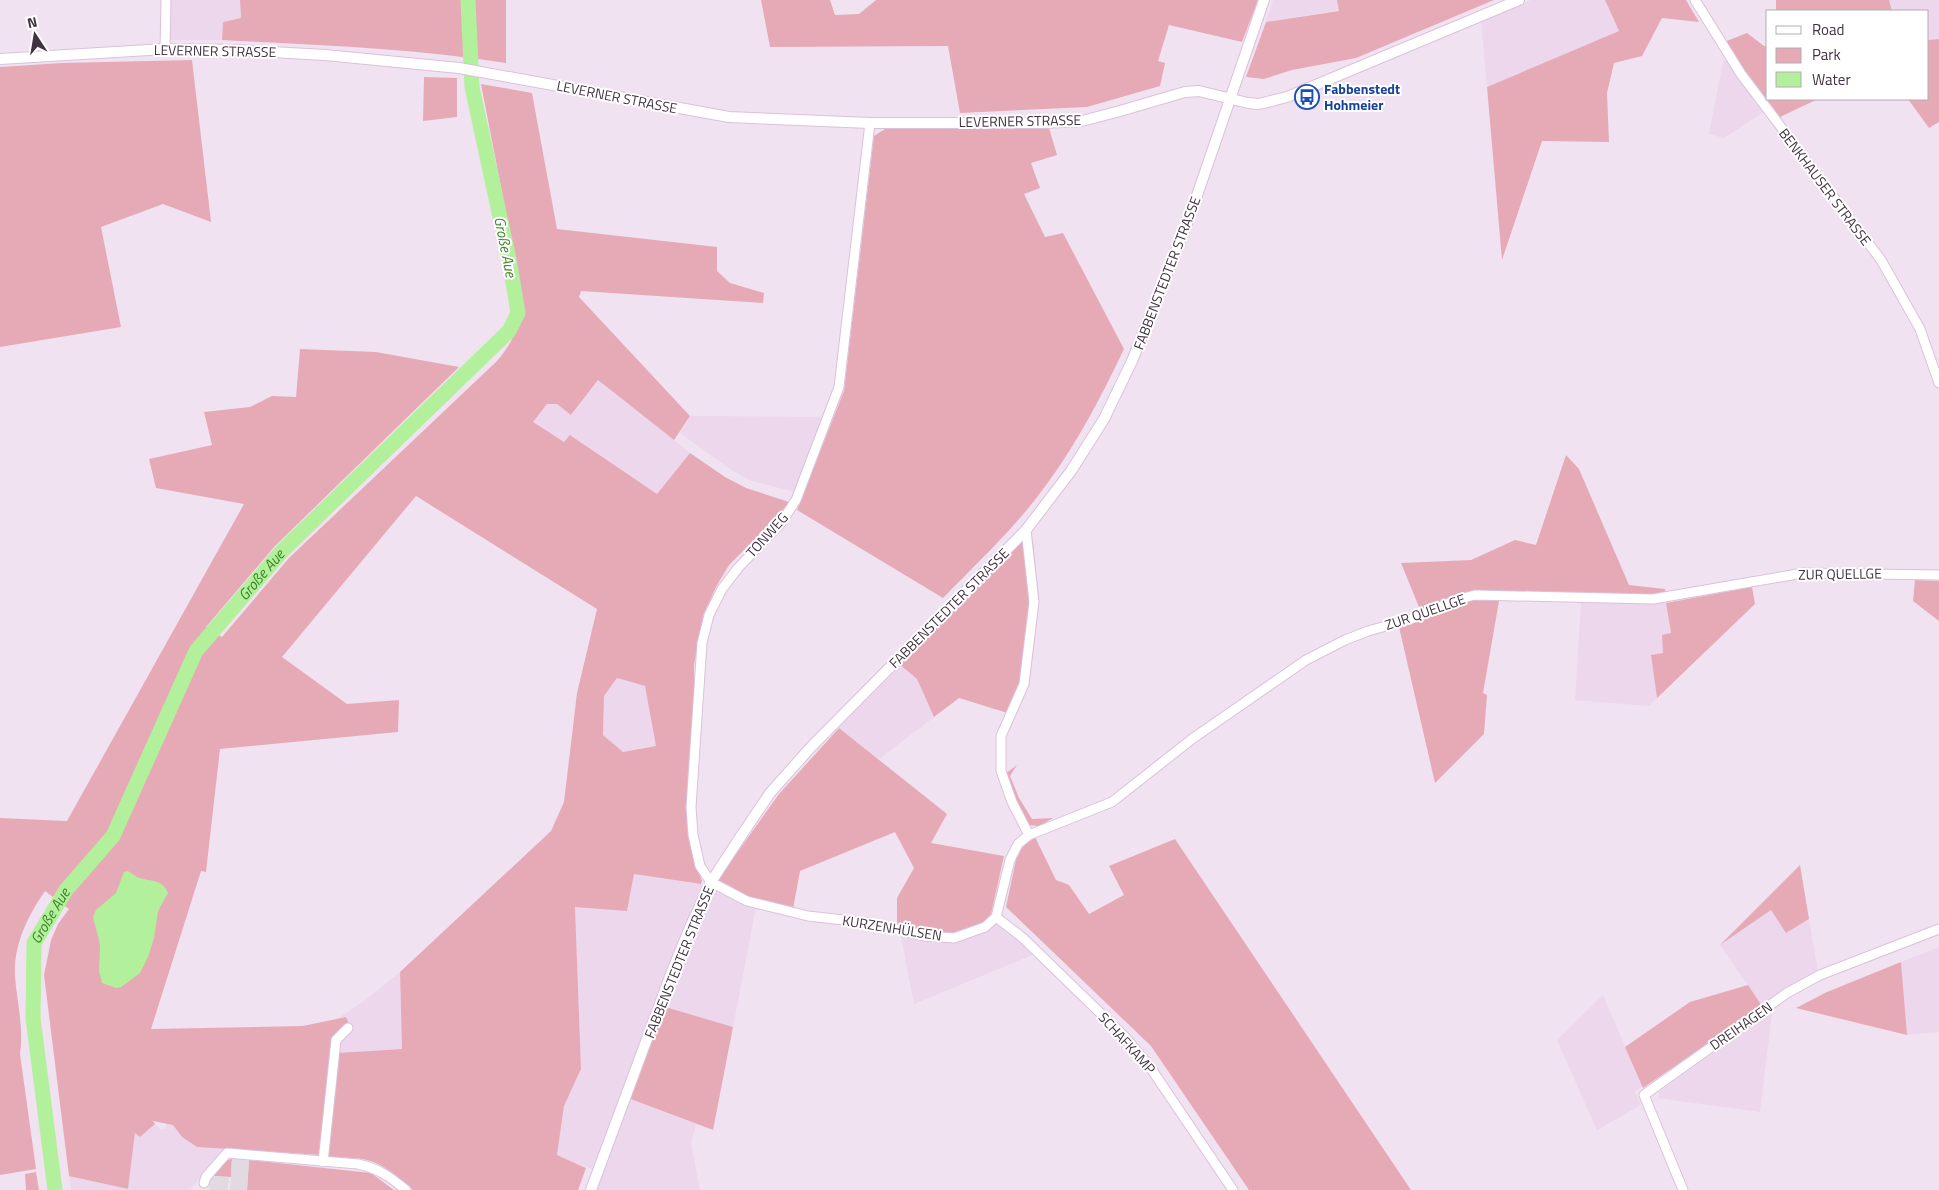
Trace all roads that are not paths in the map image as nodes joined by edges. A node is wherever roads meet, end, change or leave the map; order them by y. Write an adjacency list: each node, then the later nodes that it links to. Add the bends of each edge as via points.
1 (166, 0): 5 (street)
2 (1264, 0): 7 (street, FABBENSTEDTER STRASSE)
3 (1519, 0): 7 (street, LEVERNER STRASSE, via 1288,98 1259,104)
4 (1695, 0): 9 (street, BENKHAUSER STRASSE, via 1740,74 1880,260 1920,329)
5 (165, 49): 6 (street, LEVERNER STRASSE); 8 (street, LEVERNER STRASSE, via 325,55 458,68 728,117)
6 (0, 59)
7 (1230, 98): 8 (street, LEVERNER STRASSE, via 1199,91 1185,92 1082,121); 10 (street, FABBENSTEDTER STRASSE, via 1191,213 1132,361 1104,419 1071,471)
8 (870, 123): 13 (street, TONWEG, via 839,387 796,500 781,523 722,589 709,615 702,643 691,807 700,866)
9 (1939, 383)
10 (1026, 530): 12 (street, via 1034,602 1024,684 1001,736 1001,771); 13 (street, FABBENSTEDTER STRASSE, via 811,747 770,793)
11 (1939, 574): 12 (street, ZUR QUELLGE, via 1803,573 1653,599 1475,595 1458,598 1411,619 1368,631 1306,660 1192,739 1112,802)
12 (1029, 835): 14 (street, via 1018,844 1010,860)
13 (711, 882): 14 (street, KURZENHÜLSEN, via 747,901 808,916 870,923 925,936 954,938 985,927); 20 (street, FABBENSTEDTER STRASSE, via 671,974)
14 (996, 917): 21 (street, SCHAFKAMP, via 1023,938 1126,1038 1150,1067)
15 (1939, 929): 22 (street, DREIHAGEN, via 1820,975 1787,993 1644,1095)
16 (348, 1028): 17 (street, via 336,1040)
17 (323, 1162): 18 (street, via 227,1153); 19 (street, via 358,1164 377,1169)
18 (204, 1182)
19 (406, 1190)
20 (591, 1190)
21 (1234, 1190)
22 (1683, 1190)

